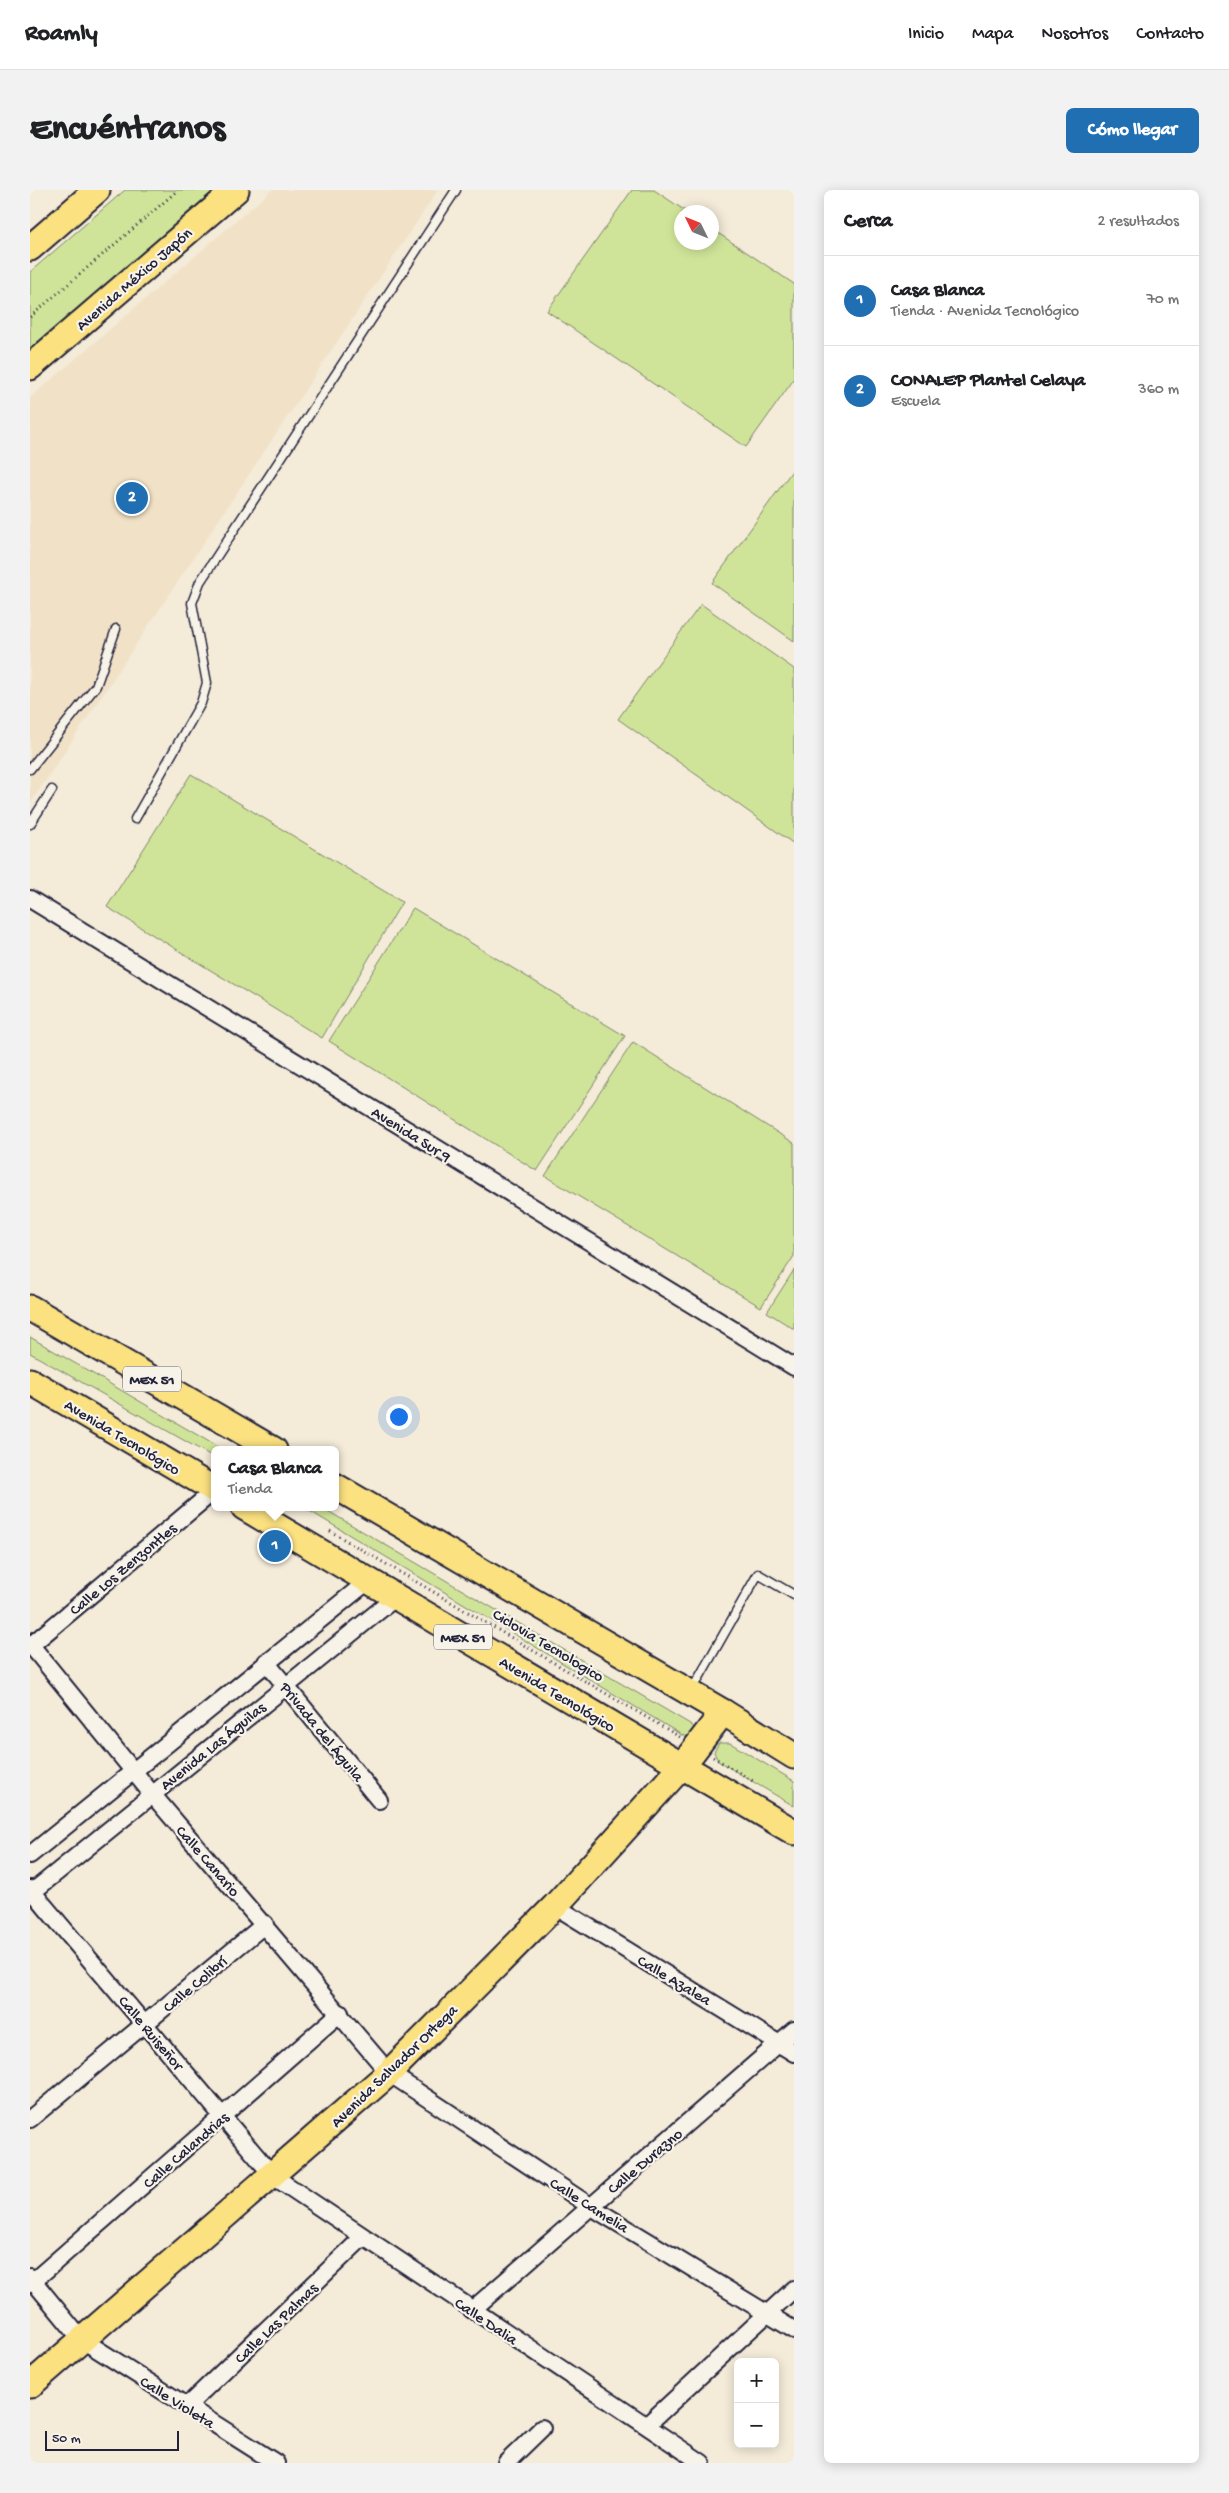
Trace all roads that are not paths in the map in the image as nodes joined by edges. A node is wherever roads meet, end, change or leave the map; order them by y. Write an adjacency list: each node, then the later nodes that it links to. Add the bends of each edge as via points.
1 (97, 190): 4 (main road)
2 (236, 190): 5 (main road, Avenida México Japón)
3 (456, 190): 9 (lane, via 200,582 192,604 207,683 201,704)
4 (30, 248)
5 (30, 367)
6 (116, 630): 7 (lane, via 96,686)
7 (30, 770)
8 (52, 790): 10 (lane)
9 (135, 819)
10 (30, 824)
11 (30, 898): 13 (street, Avenida Sur 9)
12 (30, 1308): 15 (main road, MEX 51)
13 (794, 1367)
14 (30, 1381): 16 (main road, Avenida Tecnológico)
15 (267, 1446)
16 (211, 1488)
17 (339, 1488): 26 (main road)
18 (211, 1493): 23 (street, Calle Los Zenzontles)
19 (251, 1511): 20 (main road, Avenida Tecnológico / MEX 51)
20 (368, 1581): 22 (main road, Avenida Tecnológico / MEX 51); 24 (street, Avenida Las Águilas)
21 (794, 1595): 26 (lane, via 758,1574)
22 (396, 1597): 25 (street, Avenida Las Águilas); 29 (main road, Avenida Tecnológico / MEX 51)
23 (30, 1645): 30 (street, Calle Canario)
24 (266, 1662): 25 (street, Privada del Águila); 30 (street, Avenida Las Águilas)
25 (286, 1686): 31 (street, Avenida Las Águilas); 32 (street, Privada del Águila)
26 (690, 1693): 27 (main road)
27 (723, 1712): 28 (main road); 29 (main road, Avenida Salvador Ortega)
28 (794, 1756)
29 (682, 1766): 33 (main road, Avenida Tecnológico / MEX 51); 38 (main road, Avenida Salvador Ortega)
30 (133, 1770): 31 (street, Calle Canario); 36 (street, Avenida Las Águilas)
31 (152, 1794): 37 (street, Avenida Las Águilas); 39 (street, Calle Canario)
32 (379, 1800)
33 (754, 1808): 34 (main road); 35 (main road, Avenida Tecnológico / MEX 51)
34 (794, 1822)
35 (794, 1832)
36 (30, 1856)
37 (31, 1892): 41 (street, Calle Ruiseñor)
38 (555, 1906): 43 (street, Calle Azalea); 45 (main road, Avenida Salvador Ortega)
39 (265, 1924): 40 (street, Calle Canario); 41 (street, Calle Colibrí)
40 (340, 2013): 45 (street, Calle Canario); 46 (street, Calle Calandrias)
41 (145, 2023): 46 (street, Calle Ruiseñor); 47 (street, Calle Colibrí)
42 (794, 2030): 43 (street, Calle Durazno)
43 (780, 2044): 44 (street, Calle Azalea); 49 (street, Calle Durazno)
44 (794, 2053)
45 (389, 2073): 48 (main road, Avenida Salvador Ortega); 49 (street, Calle Camelia)
46 (222, 2116): 48 (street, Calle Ruiseñor); 51 (street, Calle Calandrias)
47 (30, 2119)
48 (272, 2176): 50 (street, Calle Dalia); 56 (main road, Avenida Salvador Ortega)
49 (590, 2206): 53 (street, Calle Durazno); 54 (street, Calle Camelia)
50 (363, 2237): 53 (street, Calle Dalia); 58 (street, Calle Las Palmas)
51 (31, 2281): 56 (street, Calle Violeta)
52 (794, 2289): 54 (street)
53 (472, 2310): 59 (street, Calle Dalia)
54 (768, 2313): 55 (street, Calle Camelia); 59 (street)
55 (794, 2330)
56 (81, 2339): 57 (main road, Avenida Salvador Ortega); 58 (street, Calle Violeta)
57 (30, 2385)
58 (187, 2406): 61 (street, Calle Violeta)
59 (647, 2425): 63 (street, Calle Dalia)
60 (542, 2428): 62 (street)
61 (276, 2463)
62 (506, 2463)
63 (702, 2463)

